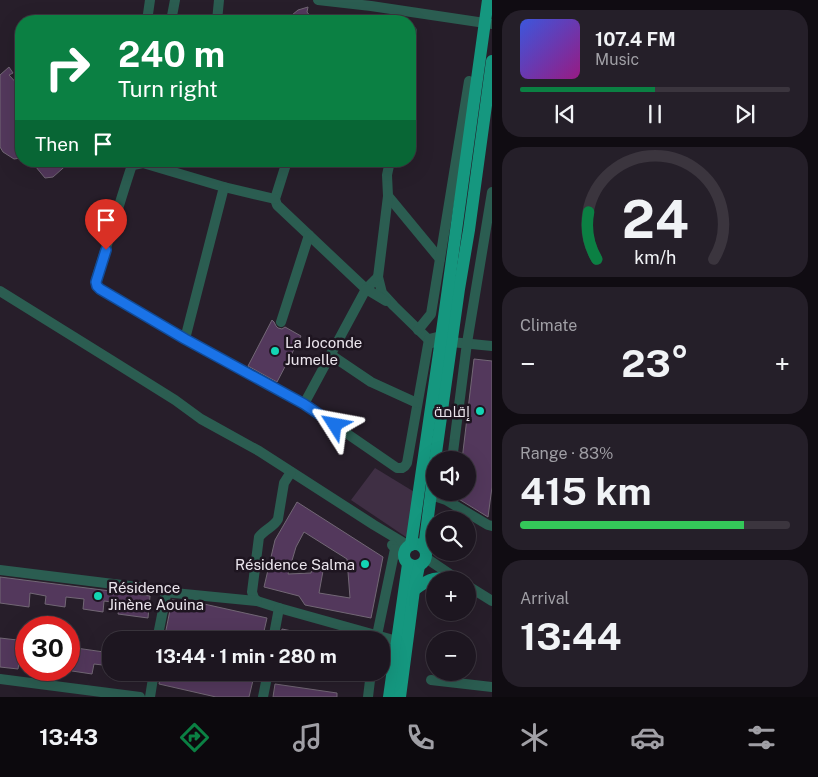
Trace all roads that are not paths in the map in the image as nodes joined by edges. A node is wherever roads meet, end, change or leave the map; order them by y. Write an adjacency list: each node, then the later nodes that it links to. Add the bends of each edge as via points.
1 (150, 0): 8 (street)
2 (175, 0): 9 (street)
3 (218, 0): 10 (street)
4 (318, 0): 5 (street)
5 (322, 0): 7 (street)
6 (488, 0): 11 (main road)
7 (371, 3): 11 (street)
8 (148, 15)
9 (171, 15)
10 (217, 15)
11 (488, 23): 33 (main road)
12 (492, 60): 22 (main road)
13 (468, 81): 25 (street)
14 (132, 167): 32 (street, via 97,286)
15 (154, 167): 18 (street)
16 (285, 167): 21 (street)
17 (389, 167): 20 (street)
18 (224, 187): 21 (street); 32 (street)
19 (492, 192): 23 (street)
20 (388, 196): 25 (street); 26 (street)
21 (275, 199): 24 (street)
22 (469, 230): 23 (street); 33 (main road, via 459,289)
23 (488, 233): 34 (street)
24 (309, 235): 27 (street); 30 (street)
25 (440, 259): 31 (street, via 431,314)
26 (378, 277): 27 (street); 29 (street, via 382,292)
27 (366, 289): 29 (street); 37 (street)
28 (0, 291): 43 (street)
29 (394, 306): 31 (street)
30 (281, 322)
31 (418, 330): 33 (street)
32 (185, 339): 40 (street)
33 (440, 339): 34 (street); 36 (main road); 38 (main road); 39 (street)
34 (467, 344): 35 (street); 42 (street)
35 (492, 346)
36 (439, 353): 38 (street); 48 (main road)
37 (331, 355): 39 (street, via 372,382); 40 (street)
38 (449, 362): 41 (main road)
39 (417, 402): 40 (street, via 407,463 402,468 397,468)
40 (304, 404)
41 (436, 451)
42 (453, 451)
43 (291, 472): 47 (street); 55 (street, via 284,483 277,522 260,537 252,592)
44 (429, 501): 48 (main road)
45 (454, 501): 46 (street)
46 (492, 526)
47 (382, 530): 48 (street); 48 (street)
48 (412, 554): 50 (street); 52 (main road); 61 (street); 63 (main road)
49 (0, 570): 54 (street)
50 (442, 571)
51 (426, 581): 52 (main road)
52 (414, 590): 75 (main road)
53 (476, 591): 56 (street)
54 (164, 592): 55 (street); 58 (street)
55 (258, 601): 57 (street)
56 (492, 601)
57 (279, 608): 59 (street); 60 (street)
58 (160, 631)
59 (275, 631)
60 (353, 631)
61 (379, 631)
62 (390, 639): 63 (street)
63 (397, 640): 74 (main road)
64 (0, 679): 70 (street)
65 (153, 681): 71 (street)
66 (266, 681): 72 (street)
67 (370, 681): 73 (street)
68 (440, 681): 69 (street)
69 (492, 687)
70 (140, 697)
71 (150, 697)
72 (263, 697)
73 (368, 697)
74 (389, 697)
75 (400, 697)

